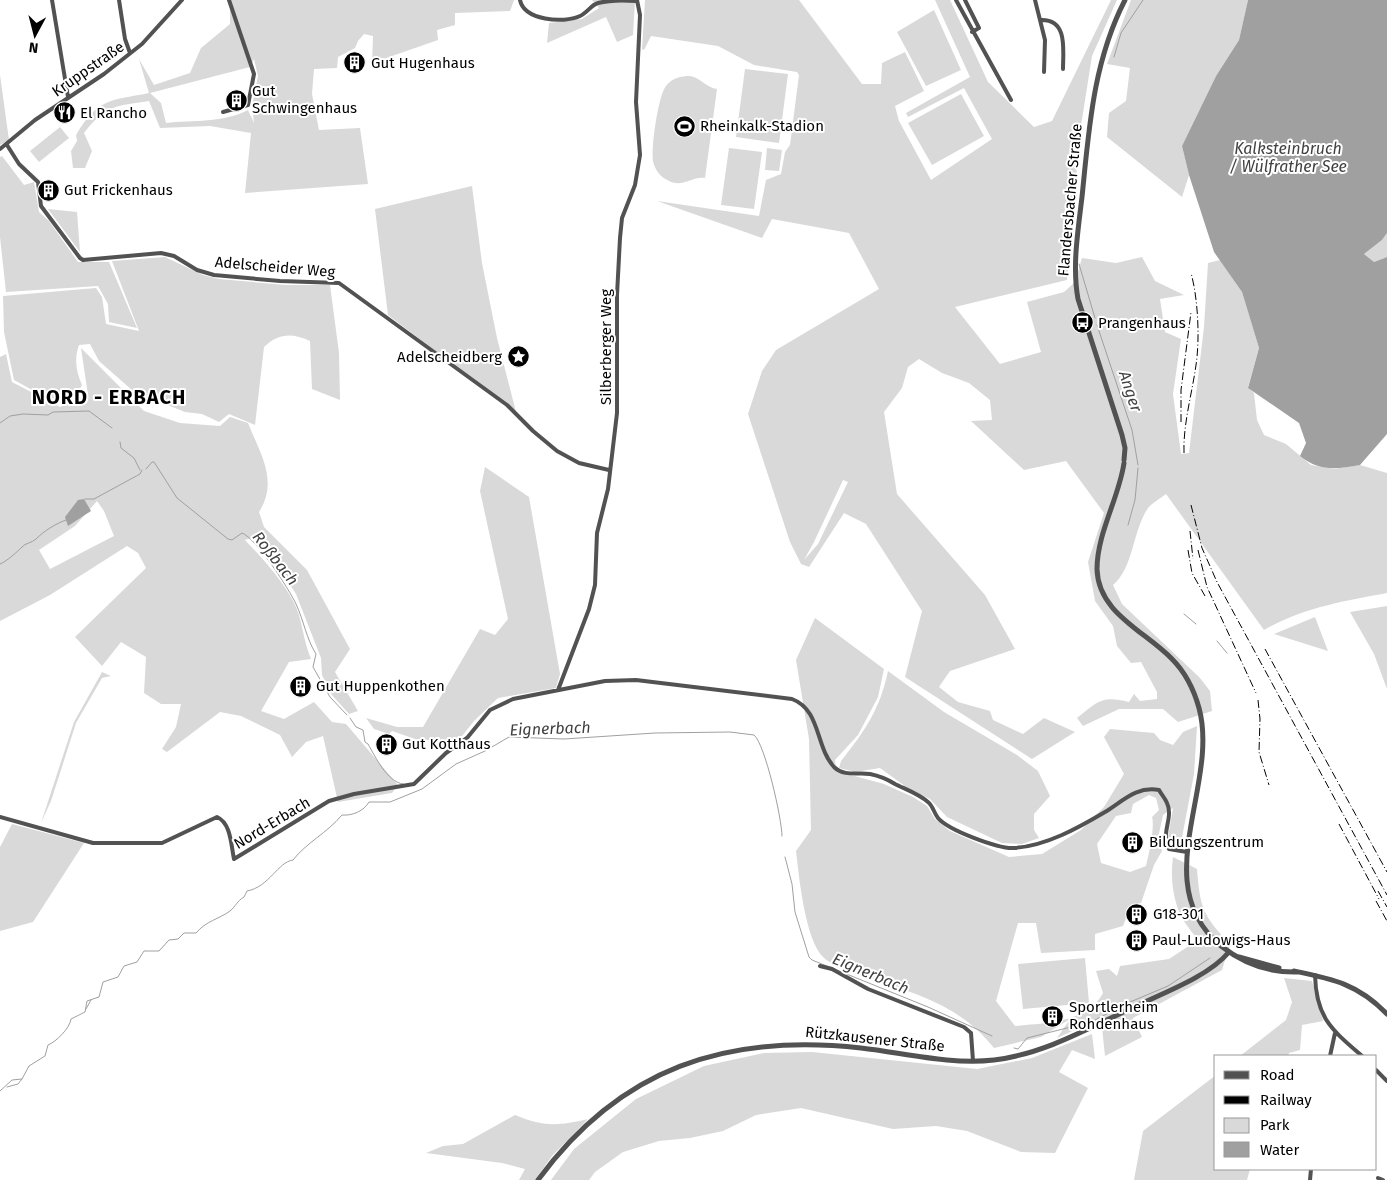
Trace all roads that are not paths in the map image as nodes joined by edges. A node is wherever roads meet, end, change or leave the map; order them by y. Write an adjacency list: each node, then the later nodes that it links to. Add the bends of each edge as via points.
1 (52, 0): 16 (street)
2 (119, 0): 13 (street)
3 (182, 0): 13 (street, Kruppstraße, via 150,38)
4 (229, 0): 18 (street, via 254,74 248,105)
5 (520, 0): 10 (street, via 528,13 557,19 577,18 596,3)
6 (956, 0): 12 (street)
7 (965, 0): 12 (street, via 979,28)
8 (1035, 0): 11 (street)
9 (1124, 0): 24 (street, Flandersbacher Straße, via 1097,77 1077,239 1075,283 1125,448 1100,549 1098,575 1103,594 1112,608 1172,659 1195,694 1203,724 1201,774)
10 (637, 1): 21 (street, Silberberger Weg, via 640,15 636,102 640,155 635,185 622,218 620,238 617,413)
11 (1042, 20): 14 (street, via 1057,24 1061,31); 15 (street)
12 (972, 32): 17 (street)
13 (130, 53): 16 (street, Kruppstraße)
14 (1063, 69)
15 (1044, 72)
16 (68, 97): 19 (street, Kruppstraße, via 35,120)
17 (1011, 100)
18 (224, 112)
19 (8, 145): 20 (street, Kruppstraße); 21 (street, Adelscheider Weg, via 19,164 38,182 41,206 83,260 161,253 214,275 338,283 507,405 558,451 579,463)
20 (0, 149)
21 (609, 470): 22 (street, Silberberger Weg, via 597,533 595,584 589,609)
22 (558, 690): 23 (street, Nord-Erbach, via 497,706 468,738 446,753 414,784 329,801 234,859 227,826 223,819 217,817 162,843 92,843); 24 (street, via 605,681 636,680 792,699 804,704 810,712 826,756 840,771 883,777 929,802 938,819 960,832 1002,847 1029,846 1054,838 1089,821 1138,790 1159,790 1168,803 1166,843 1169,849)
23 (0, 817)
24 (1187, 852): 25 (street, Flandersbacher Straße, via 1188,891 1193,906 1204,927)
25 (1231, 954): 27 (street, Flandersbacher Straße, via 1267,969); 32 (street, Rützkausener Straße, via 1206,971 1047,1047 1004,1058)
26 (820, 966): 32 (street, via 868,989 964,1026 971,1033)
27 (1315, 975): 28 (street, Flandersbacher Straße, via 1345,983 1363,993); 29 (street, via 1323,1012)
28 (1387, 1014)
29 (1335, 1033): 30 (street); 31 (street)
30 (1330, 1055)
31 (1361, 1055)
32 (973, 1061): 35 (street, Rützkausener Straße, via 819,1044 772,1044 723,1052 665,1072 612,1104 571,1139)
33 (1377, 1071): 34 (street)
34 (1387, 1081)
35 (538, 1180)

